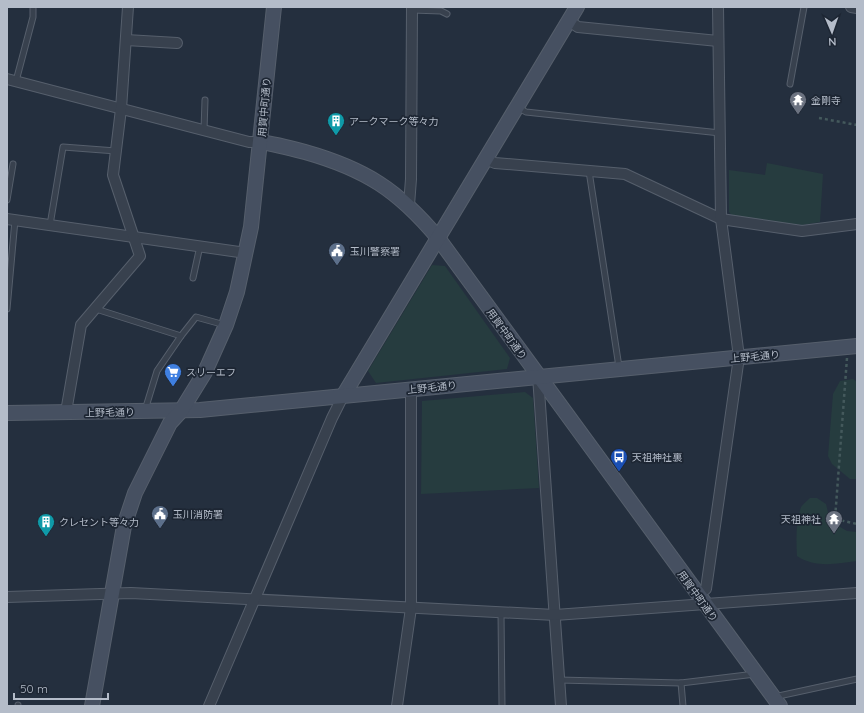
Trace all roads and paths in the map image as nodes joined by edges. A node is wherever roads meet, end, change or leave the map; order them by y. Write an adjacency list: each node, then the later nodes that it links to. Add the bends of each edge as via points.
1 (33, 7): 15 (lane, via 33,17)
2 (128, 7): 12 (street)
3 (274, 7): 24 (street, 用賀中町通り)
4 (577, 7): 11 (street)
5 (718, 7): 13 (street)
6 (804, 7): 16 (lane)
7 (851, 7): 8 (street)
8 (857, 8)
9 (412, 9): 10 (lane, via 440,10); 30 (street)
10 (447, 14)
11 (568, 21): 13 (street, via 578,27); 19 (street)
12 (126, 40): 14 (street); 18 (street)
13 (718, 41): 23 (street)
14 (177, 43)
15 (11, 80): 18 (street)
16 (790, 84)
17 (205, 100): 22 (lane)
18 (121, 108): 22 (street); 25 (street)
19 (517, 108): 23 (lane, via 526,112); 26 (street)
20 (819, 118): 21 (path)
21 (857, 125)
22 (204, 130): 24 (street, via 249,142)
23 (720, 133): 31 (street)
24 (260, 142): 30 (street, 用賀中町通り, via 317,155 347,166 380,183); 38 (street)
25 (116, 151): 34 (lane, via 63,147); 35 (street, via 113,175)
26 (486, 159): 28 (street, via 495,163); 36 (street)
27 (13, 164): 29 (lane)
28 (589, 171): 31 (street, via 625,174); 48 (lane)
29 (7, 200)
30 (409, 205): 36 (street, 用賀中町通り)
31 (721, 219): 33 (street, via 802,231); 46 (street)
32 (11, 220): 34 (street); 40 (lane)
33 (857, 224)
34 (50, 225): 35 (street)
35 (134, 236): 37 (street); 42 (street, via 140,256)
36 (438, 238): 49 (street, 用賀中町通り); 51 (street)
37 (200, 246): 38 (street); 39 (lane)
38 (246, 253): 43 (street)
39 (192, 278)
40 (8, 296): 41 (lane)
41 (7, 309)
42 (96, 309): 44 (lane); 54 (street, via 80,325)
43 (226, 325): 44 (lane, via 196,317); 53 (street, via 200,382)
44 (181, 336): 52 (lane, via 157,371)
45 (857, 346): 46 (street, 上野毛通り)
46 (739, 357): 48 (street, 上野毛通り); 61 (street, via 706,589)
47 (847, 357): 56 (path, via 835,519)
48 (619, 368): 49 (street, 上野毛通り)
49 (538, 376): 50 (street, 上野毛通り); 61 (street, 用賀中町通り); 64 (street)
50 (411, 389): 51 (street, 上野毛通り); 62 (street)
51 (343, 396): 53 (street, 上野毛通り); 60 (street)
52 (144, 411): 53 (street, 上野毛通り); 54 (street, 上野毛通り)
53 (181, 411): 58 (street, via 170,423 135,493 124,526)
54 (66, 412): 55 (street, 上野毛通り)
55 (7, 413)
56 (857, 524)
57 (857, 592): 61 (street)
58 (113, 594): 59 (street); 60 (street); 70 (street)
59 (7, 597)
60 (254, 600): 62 (street); 71 (street)
61 (700, 600): 64 (street); 65 (street, 用賀中町通り)
62 (411, 608): 63 (street); 72 (street)
63 (501, 614): 64 (street); 73 (lane)
64 (555, 615): 67 (street)
65 (756, 674): 68 (lane); 69 (street, 用賀中町通り)
66 (857, 679): 69 (lane)
67 (560, 680): 68 (lane); 74 (street)
68 (681, 683): 75 (lane)
69 (776, 701)
70 (92, 706)
71 (209, 706)
72 (397, 706)
73 (502, 706)
74 (561, 706)
75 (683, 706)

